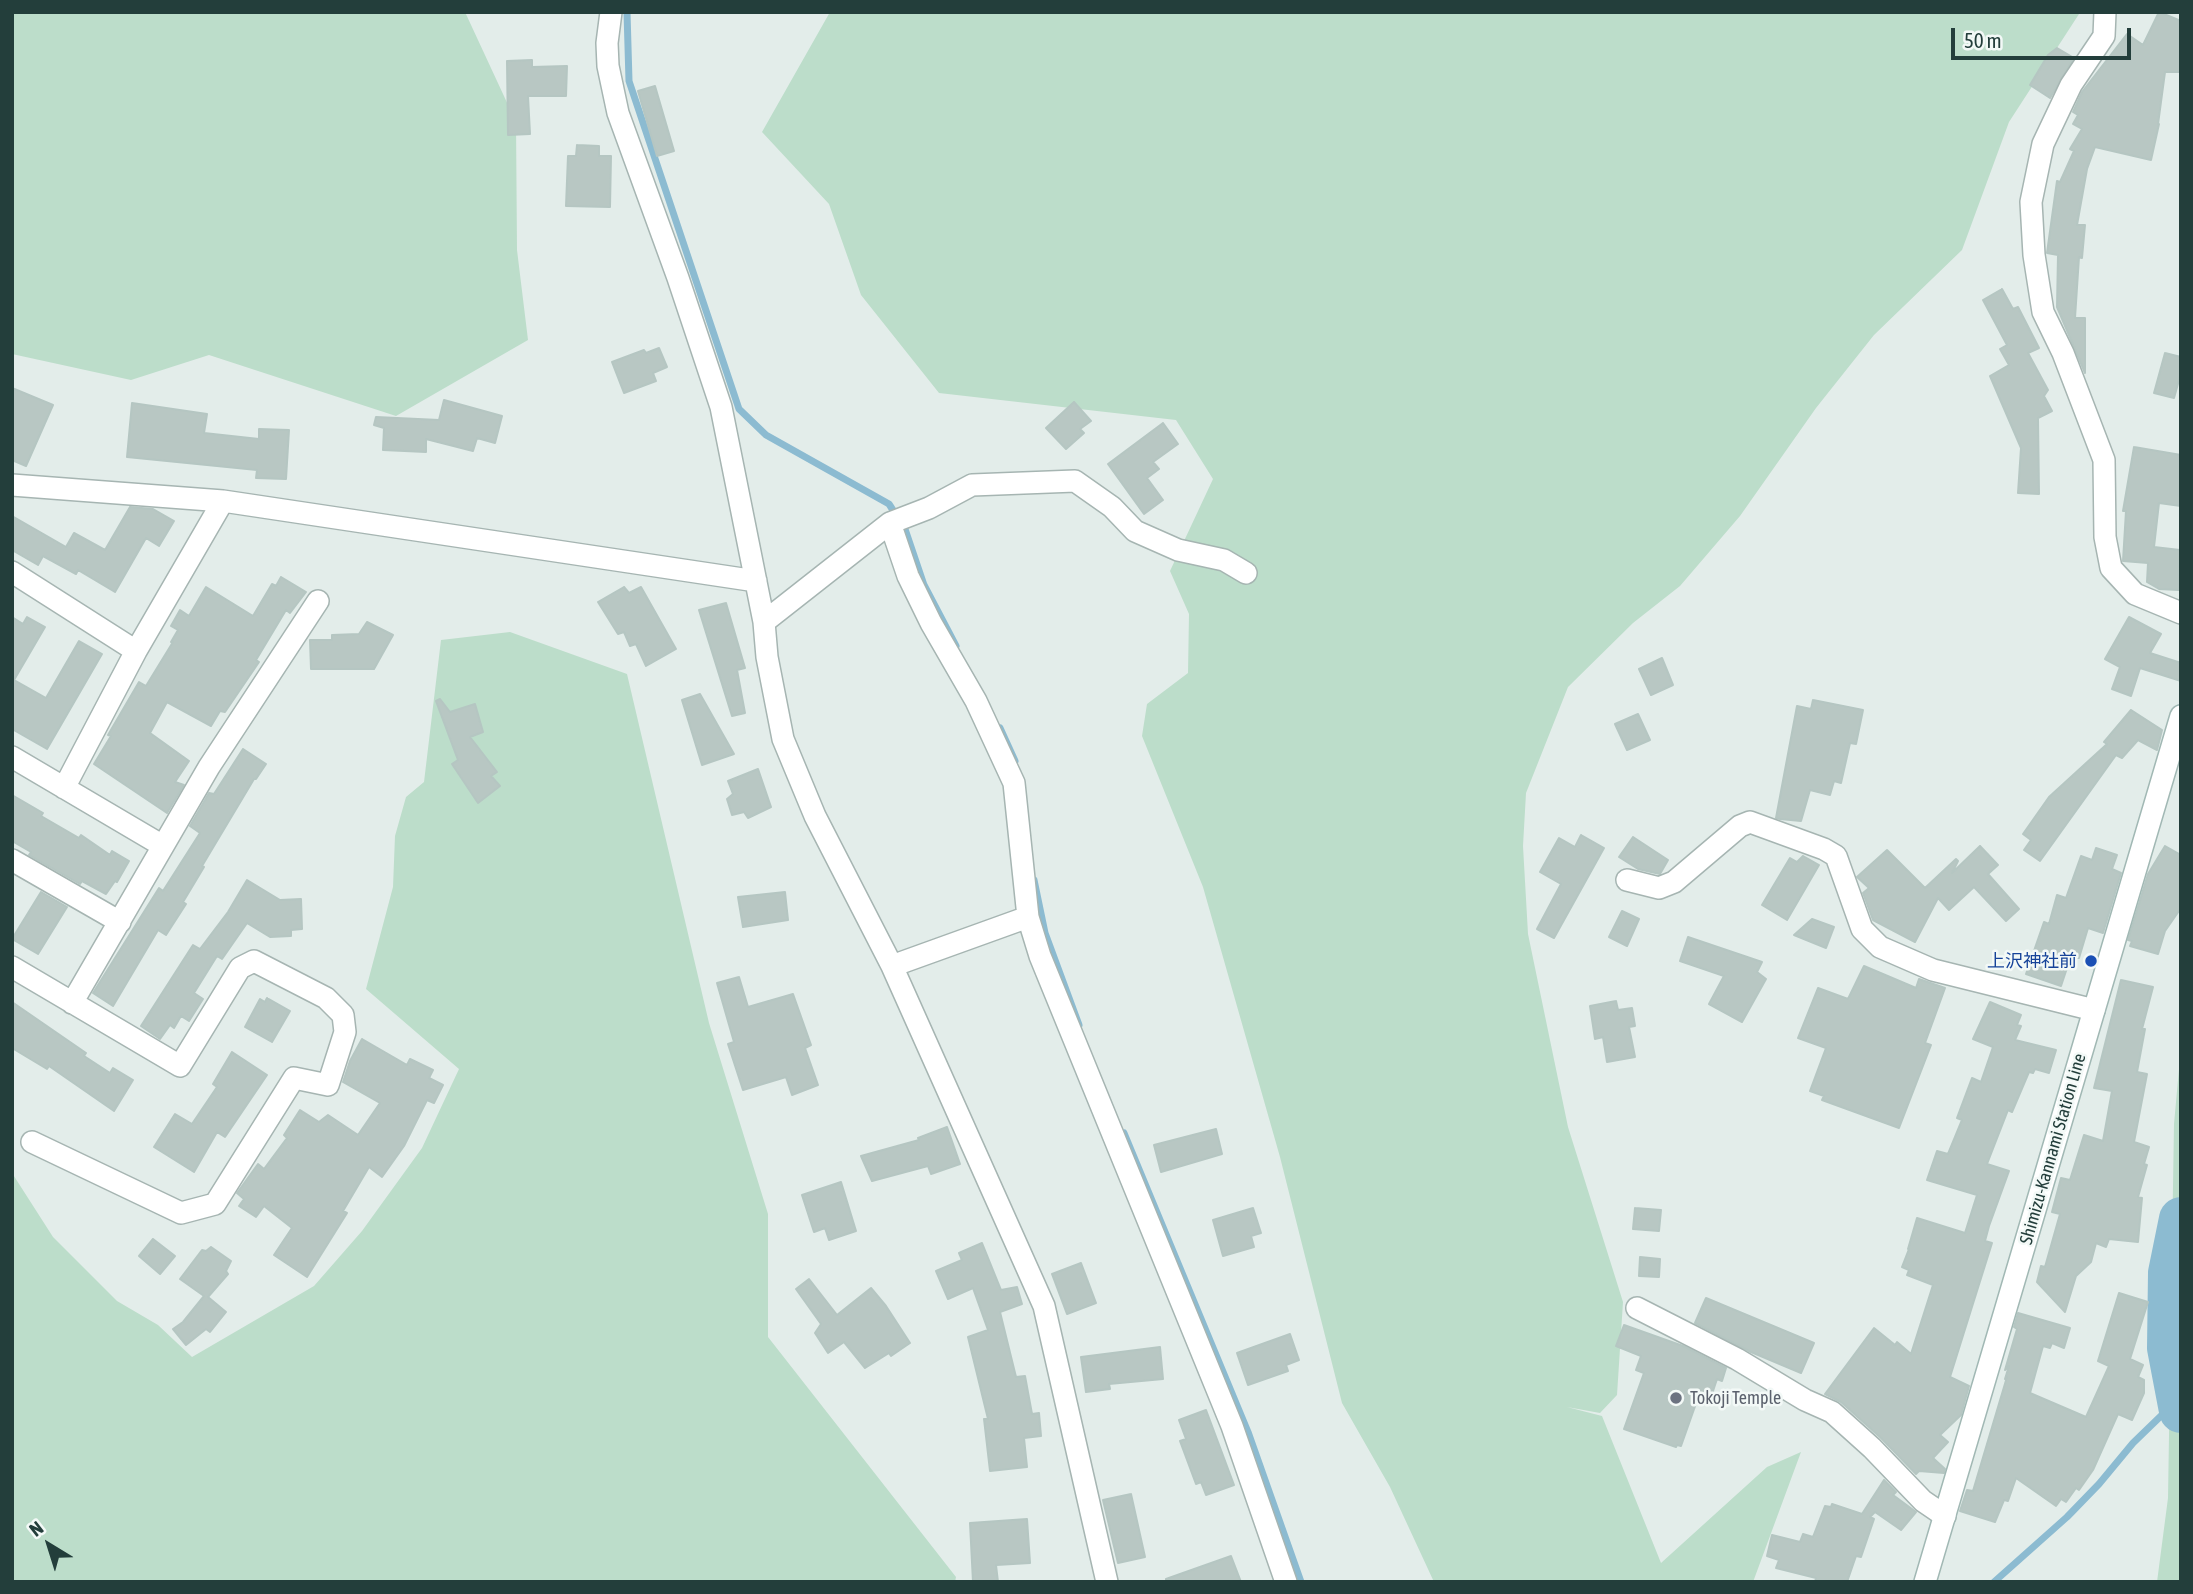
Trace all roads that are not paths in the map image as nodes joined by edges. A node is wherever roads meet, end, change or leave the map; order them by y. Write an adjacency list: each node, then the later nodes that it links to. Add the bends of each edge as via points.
1 (611, 12): 8 (street, via 608,66 618,113 721,407)
2 (2105, 12): 10 (street, via 2104,36 2071,85 2043,144 2032,202 2035,255 2043,312 2104,460 2105,537 2111,568 2135,594)
3 (12, 485): 4 (street)
4 (223, 502): 8 (street); 12 (street)
5 (890, 523): 7 (street, via 971,485 1075,481 1112,507 1135,531 1178,550 1224,560); 11 (street); 19 (street, via 908,576 976,701 1014,783)
6 (12, 572): 12 (street)
7 (1246, 573)
8 (756, 581): 11 (street)
9 (317, 601): 16 (street)
10 (2181, 613)
11 (764, 622): 21 (street, via 783,739 815,816)
12 (136, 651): 15 (street)
13 (2181, 716): 24 (street, Shimizu-Kannami Station Line)
14 (12, 757): 15 (street)
15 (64, 788): 16 (street)
16 (163, 846): 20 (street)
17 (12, 860): 20 (street)
18 (1627, 880): 24 (street, via 1659,888 1674,882 1740,825 1750,822 1836,856 1862,929 1880,947 1933,970)
19 (1028, 917): 21 (street); 29 (street, via 1232,1426)
20 (120, 922): 23 (street)
21 (892, 966): 28 (street, via 1044,1306)
22 (12, 967): 23 (street)
23 (72, 1003): 25 (street, via 180,1066 240,968 254,961 326,998 344,1015 345,1032 328,1085 294,1078 215,1204 181,1213)
24 (2094, 1010): 27 (street, Shimizu-Kannami Station Line)
25 (32, 1142)
26 (1637, 1308): 27 (street, via 1832,1412 1923,1501)
27 (1945, 1516): 30 (street, Shimizu-Kannami Station Line)
28 (1107, 1582)
29 (1286, 1582)
30 (1925, 1582)

